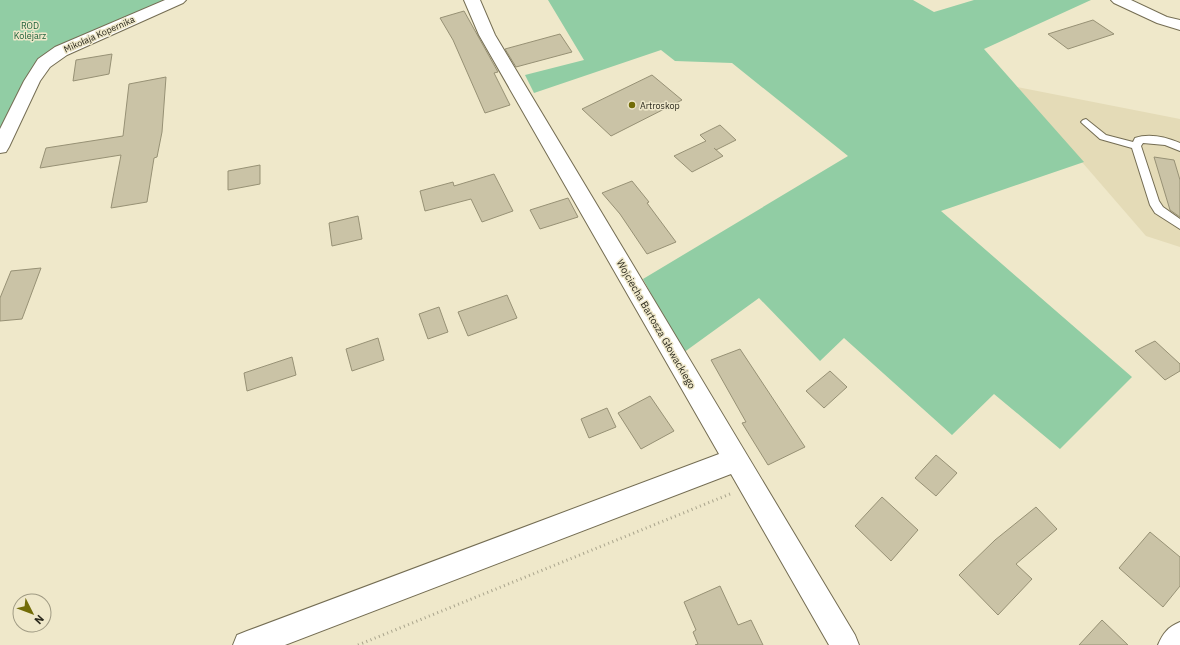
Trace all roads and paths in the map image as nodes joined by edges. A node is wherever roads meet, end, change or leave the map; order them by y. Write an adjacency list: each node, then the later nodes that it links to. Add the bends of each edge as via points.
1 (178, 0): 7 (street, Mikołaja Kopernika, via 61,51 44,63 32,81)
2 (472, 0): 10 (street, Wojciecha Bartosza Głowackiego, via 487,35)
3 (1119, 0): 4 (street, via 1162,20)
4 (1180, 25)
5 (1086, 122): 6 (lane, via 1103,137)
6 (1136, 146): 8 (lane, via 1138,140 1143,139); 9 (lane, via 1154,202 1159,210)
7 (0, 147)
8 (1180, 148)
9 (1180, 225)
10 (735, 460): 11 (street, Wojciecha Bartosza Głowackiego); 13 (street)
11 (751, 486): 14 (path); 15 (street, Wojciecha Bartosza Głowackiego)
12 (1180, 636): 16 (street)
13 (247, 645)
14 (358, 645)
15 (845, 645)
16 (1172, 645)

